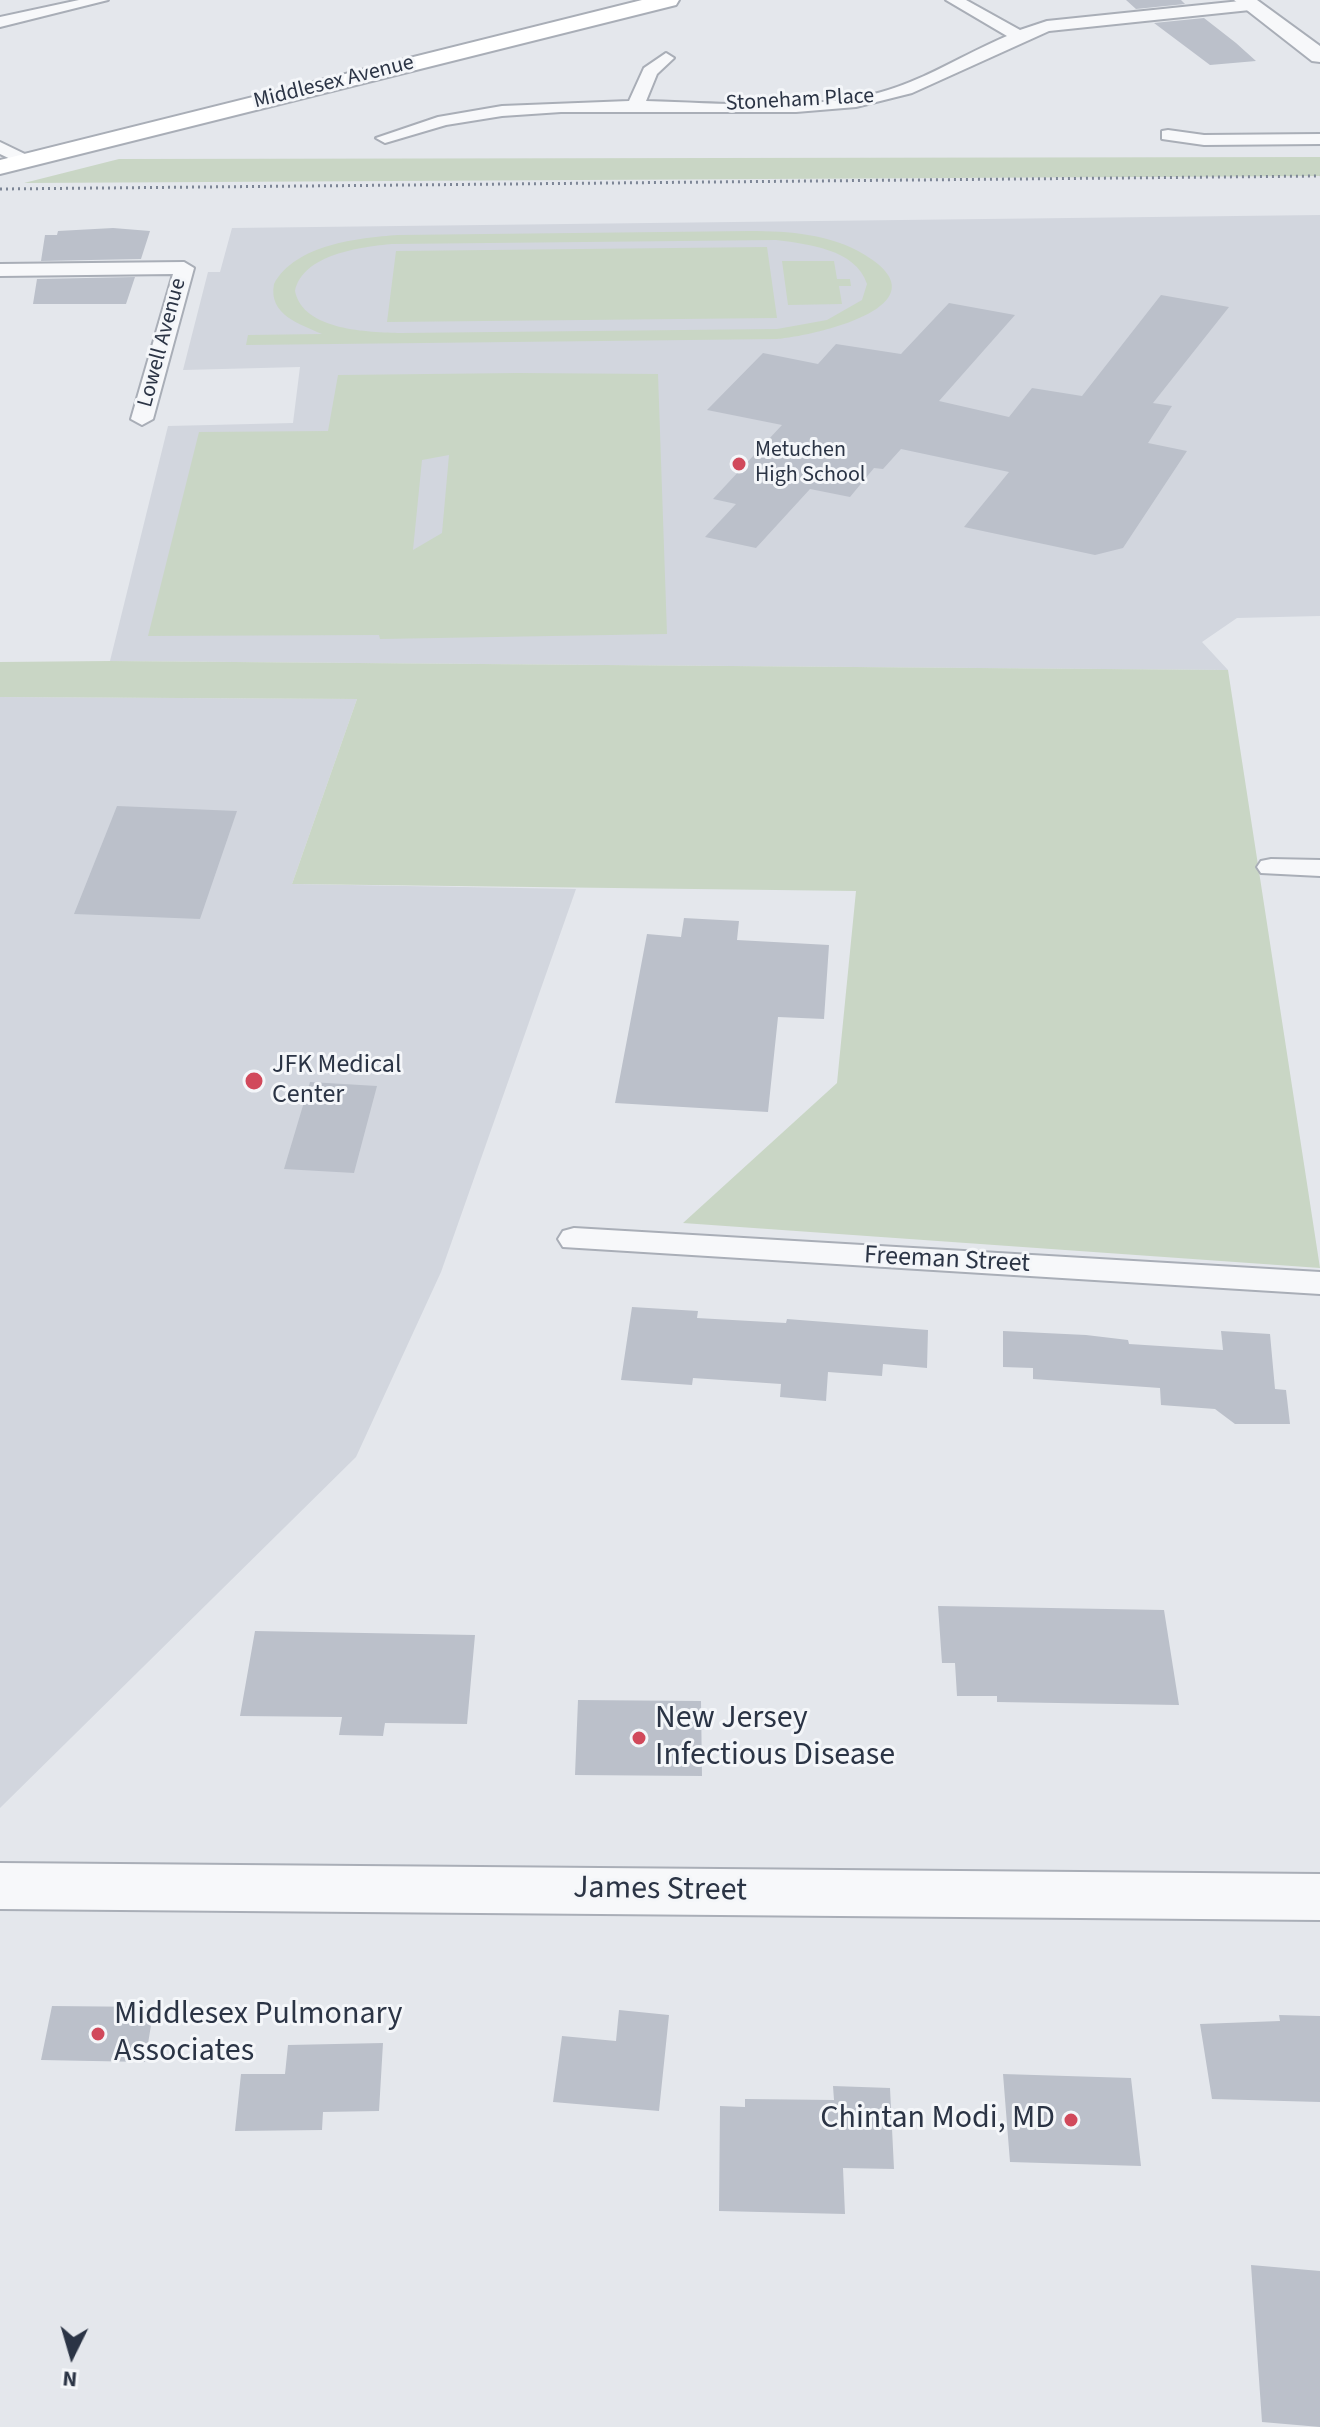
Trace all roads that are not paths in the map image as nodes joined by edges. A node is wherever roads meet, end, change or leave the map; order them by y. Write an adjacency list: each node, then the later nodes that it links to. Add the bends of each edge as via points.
1 (100, 0): 5 (street)
2 (668, 0): 14 (main road, Middlesex Avenue)
3 (954, 0): 6 (street)
4 (1247, 2): 6 (street, Stoneham Place, via 1078,21); 7 (street)
5 (0, 22)
6 (1017, 35): 9 (street, Stoneham Place, via 954,70 890,96 816,105)
7 (1320, 56)
8 (666, 58): 9 (street, via 650,72)
9 (636, 105): 11 (street, Stoneham Place, via 497,110 432,121)
10 (1168, 135): 12 (street, via 1204,140)
11 (385, 138)
12 (1320, 139)
13 (0, 147): 14 (street)
14 (12, 164)
15 (0, 270): 16 (street, Lowell Avenue, via 184,268)
16 (142, 419)
17 (1271, 867): 18 (street)
18 (1320, 868)
19 (574, 1239): 20 (street, Freeman Street)
20 (1320, 1283)
21 (0, 1886): 22 (street, James Street)
22 (1320, 1897)

